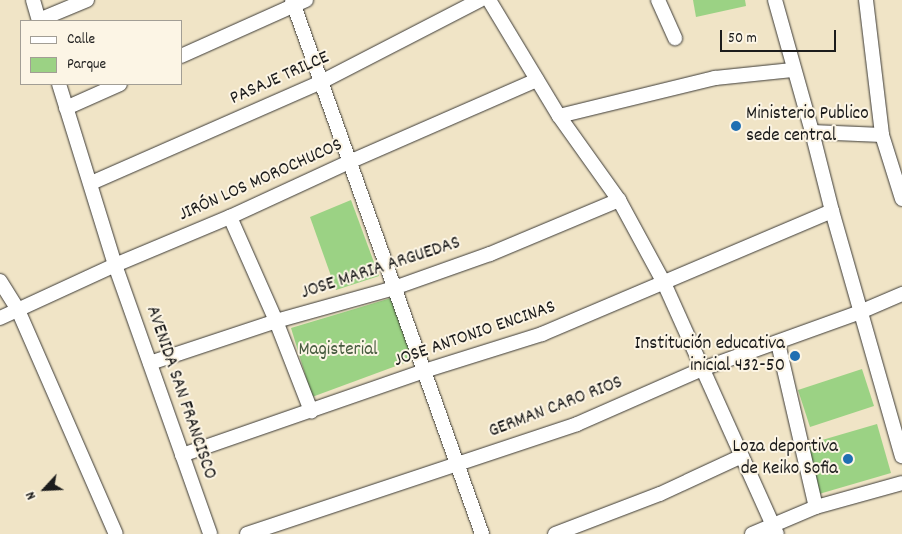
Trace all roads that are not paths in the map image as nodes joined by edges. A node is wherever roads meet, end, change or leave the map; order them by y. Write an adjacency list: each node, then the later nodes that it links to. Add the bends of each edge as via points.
1 (33, 0): 9 (street)
2 (87, 0): 10 (street)
3 (480, 0): 15 (street, PASAJE TRILCE)
4 (489, 0): 14 (street)
5 (658, 0): 11 (street)
6 (774, 0): 13 (street)
7 (866, 0): 21 (street)
8 (297, 2): 12 (street); 15 (street)
9 (39, 20)
10 (41, 20)
11 (674, 38)
12 (182, 56)
13 (793, 70): 19 (street, via 715,78); 20 (street)
14 (538, 80): 19 (street); 22 (street, JIRÓN LOS MOROCHUCOS)
15 (321, 82): 22 (street); 23 (street, PASAJE TRILCE)
16 (59, 85): 18 (street, AVENIDA SAN FRANCISCO)
17 (118, 85): 18 (street)
18 (66, 108): 23 (street, AVENIDA SAN FRANCISCO)
19 (559, 116): 25 (street)
20 (812, 132): 21 (street); 26 (street)
21 (882, 135): 24 (street)
22 (349, 162): 27 (street, JIRÓN LOS MOROCHUCOS); 31 (street)
23 (91, 183): 28 (street, AVENIDA SAN FRANCISCO)
24 (902, 199)
25 (619, 200): 30 (street); 31 (street, JOSE MARIA ARGUEDAS, via 490,254)
26 (832, 212): 30 (street, JOSE ANTONIO ENCINAS); 34 (street)
27 (230, 217): 28 (street, JIRÓN LOS MOROCHUCOS); 36 (street)
28 (116, 265): 33 (street, JIRÓN LOS MOROCHUCOS); 38 (street, AVENIDA SAN FRANCISCO)
29 (0, 281): 33 (street)
30 (664, 283): 39 (street); 40 (street, JOSE ANTONIO ENCINAS, via 542,334)
31 (394, 288): 36 (street, JOSE MARIA ARGUEDAS); 40 (street)
32 (902, 294): 34 (street, GERMAN CARO RIOS)
33 (18, 310): 35 (street, JIRÓN LOS MOROCHUCOS); 49 (street)
34 (860, 312): 37 (street, GERMAN CARO RIOS); 44 (street)
35 (0, 318)
36 (276, 322): 38 (street, JOSE MARIA ARGUEDAS); 41 (street)
37 (778, 343): 39 (street, GERMAN CARO RIOS); 47 (street)
38 (150, 363): 42 (street, AVENIDA SAN FRANCISCO)
39 (702, 369): 43 (street); 45 (street, GERMAN CARO RIOS, via 577,424)
40 (424, 371): 41 (street, JOSE ANTONIO ENCINAS); 45 (street)
41 (311, 411): 42 (street, JOSE ANTONIO ENCINAS)
42 (182, 455): 50 (street, AVENIDA SAN FRANCISCO)
43 (742, 456): 48 (street); 53 (street, via 660,494)
44 (902, 456)
45 (457, 465): 51 (street, GERMAN CARO RIOS); 52 (street)
46 (902, 483): 47 (street)
47 (816, 507): 48 (street)
48 (775, 529): 54 (street)
49 (116, 534)
50 (210, 534)
51 (247, 534)
52 (482, 534)
53 (555, 534)
54 (752, 534)

